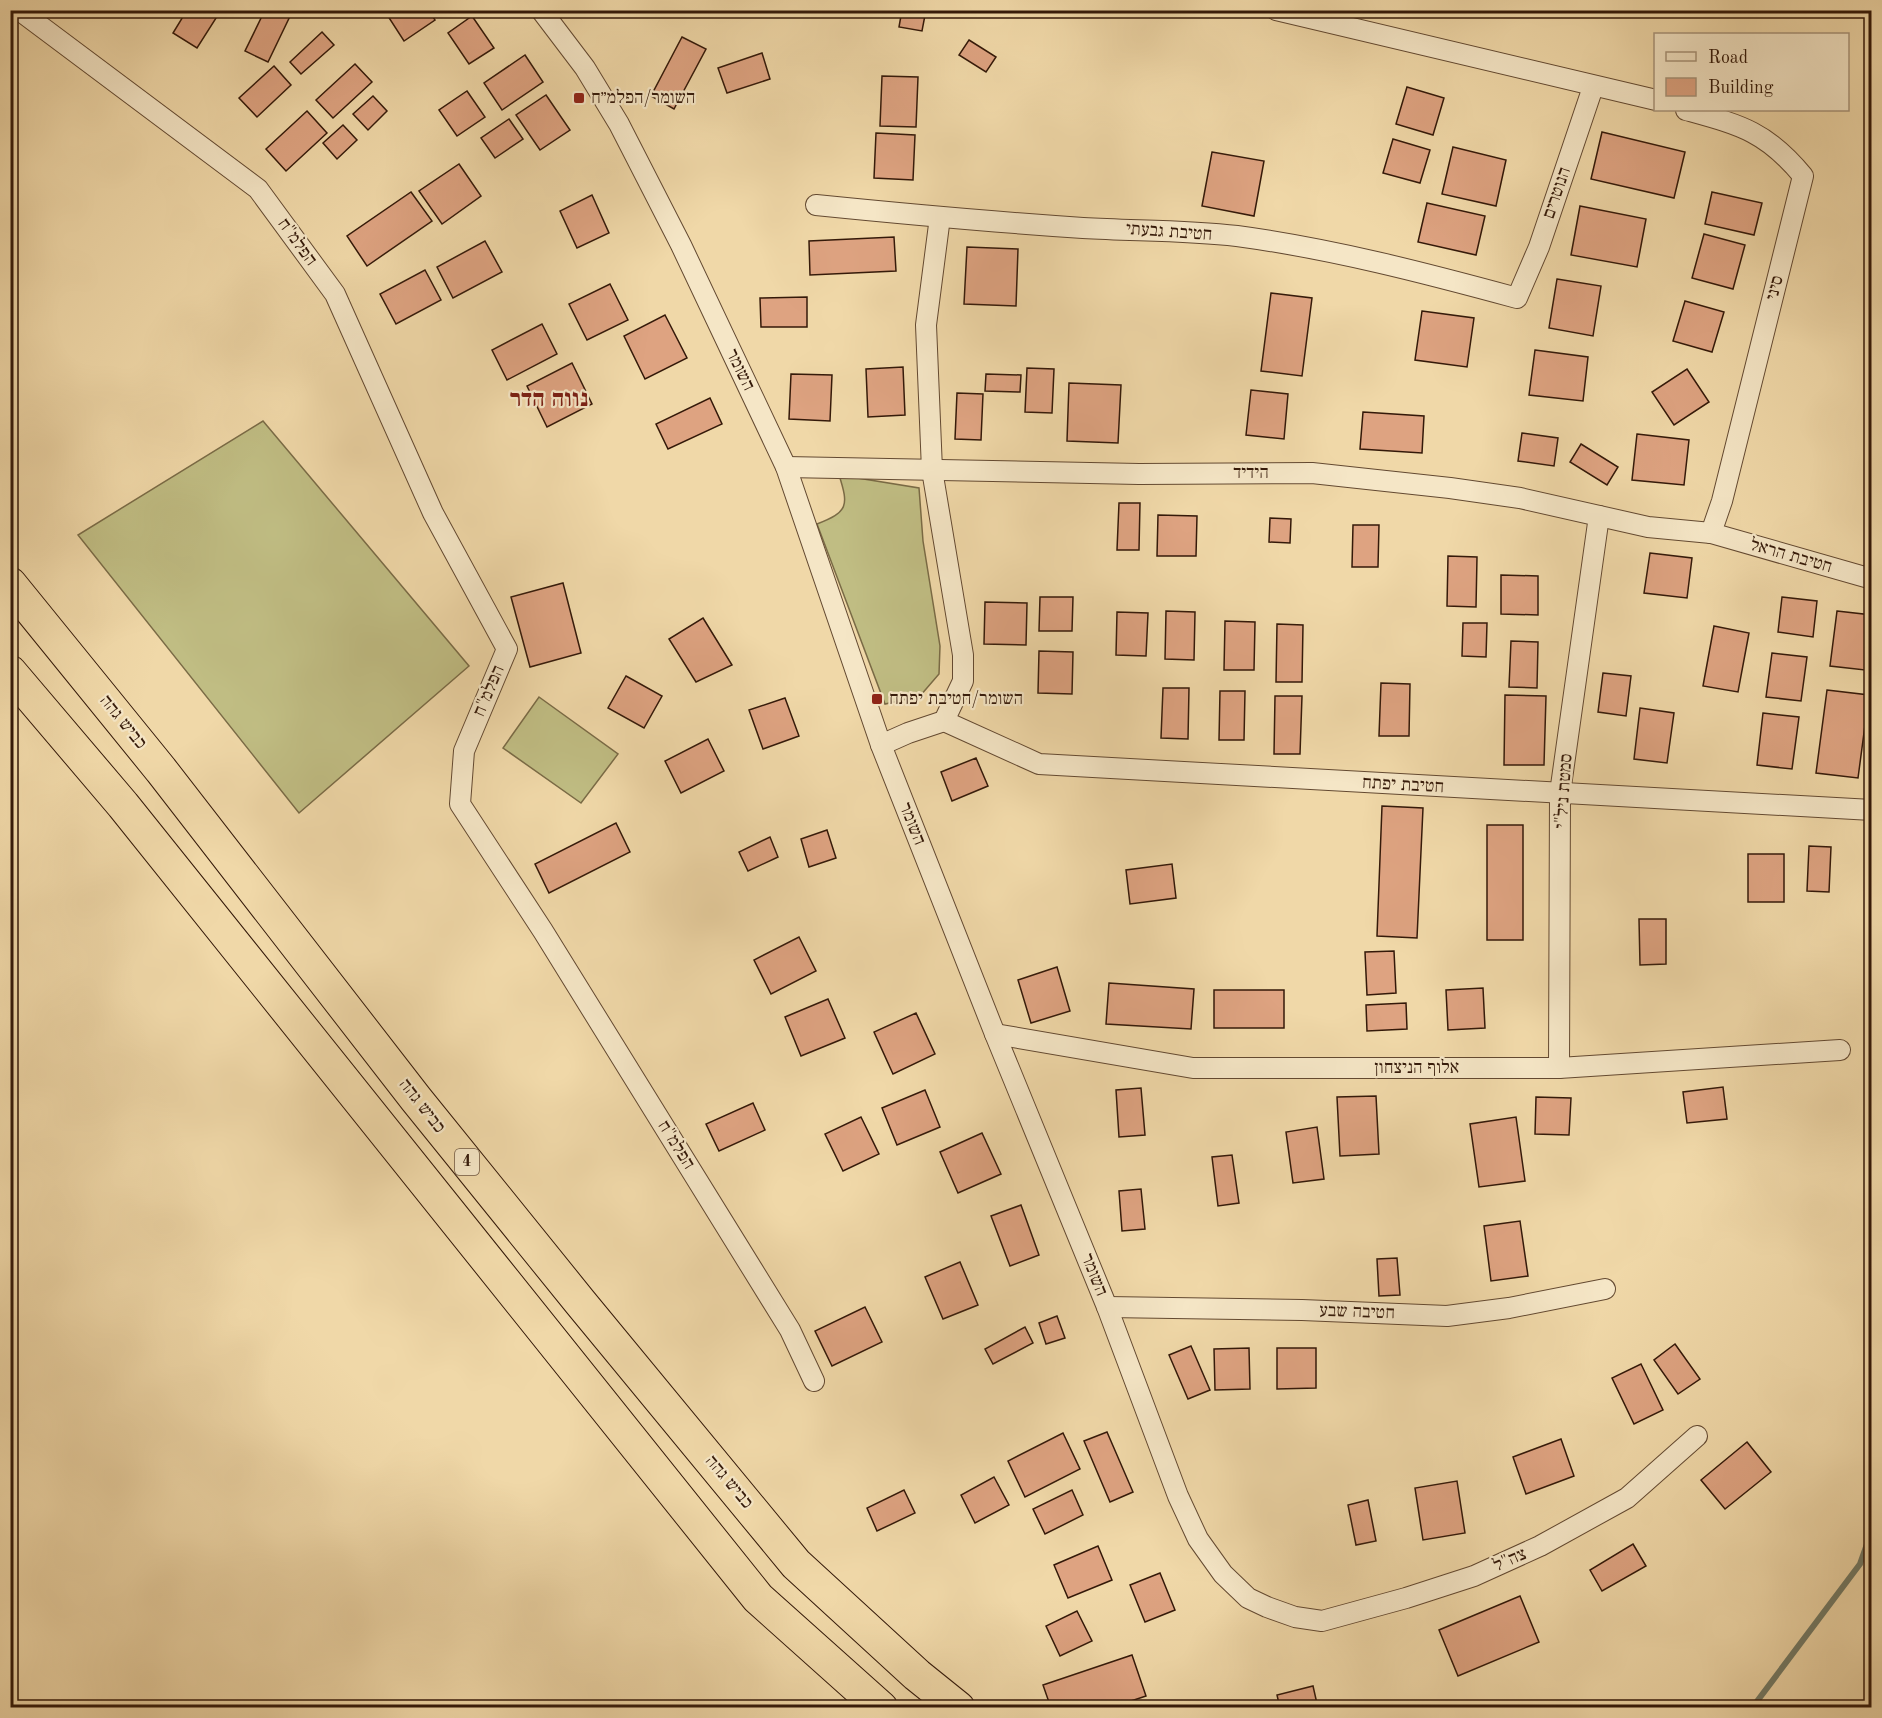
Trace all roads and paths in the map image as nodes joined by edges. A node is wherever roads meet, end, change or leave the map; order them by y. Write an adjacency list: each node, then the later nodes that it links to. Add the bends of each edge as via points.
1 (19, 10): 26 (street, הפלמ"ח, via 258,189 335,294 433,513 507,649 464,751 460,804 790,1330)
2 (541, 10): 10 (street, השומר, via 585,68 619,124)
3 (1276, 10): 4 (street)
4 (1593, 87): 5 (street); 9 (street, הנוטרים, via 1539,247)
5 (1654, 100)
6 (1689, 111): 13 (street, סיני, via 1744,127 1785,155 1803,176)
7 (816, 205): 8 (street, חטיבת גבעתי)
8 (940, 217): 9 (street, חטיבת גבעתי, via 1238,236 1353,256); 11 (street, via 926,325)
9 (1517, 298)
10 (786, 466): 11 (street, הידיד); 18 (street, השומר)
11 (932, 470): 12 (street, הידיד, via 1312,473 1520,498); 17 (street, via 963,655 963,681)
12 (1599, 516): 13 (street, הידיד, via 1648,527); 19 (street, סמטת ניל"י)
13 (1711, 533): 14 (street, חטיבת הראל)
14 (1872, 579)
15 (10, 584): 30 (highway, כביש גהה / 4, via 161,770 416,1099 796,1564 917,1675)
16 (10, 672): 29 (highway, via 123,805 758,1598)
17 (944, 721): 18 (street); 19 (street, חטיבת יפתח, via 1039,764)
18 (881, 745): 21 (street, השומר)
19 (1560, 793): 20 (street, חטיבת יפתח); 23 (street, סמטת ניל"י)
20 (1872, 810)
21 (995, 1034): 23 (street, אלוף הניצחון, via 1193,1068); 25 (street, השומר)
22 (1840, 1050): 23 (street, אלוף הניצחון)
23 (1559, 1068)
24 (1605, 1289): 25 (street, חטיבה שבע, via 1447,1316)
25 (1107, 1307): 28 (street, השומר, via 1198,1539 1223,1574 1248,1598)
26 (814, 1381)
27 (1697, 1437): 28 (street, צה"ל, via 1627,1498 1540,1546 1474,1576 1322,1622)
28 (1295, 1617)
29 (881, 1707)
30 (958, 1707)

